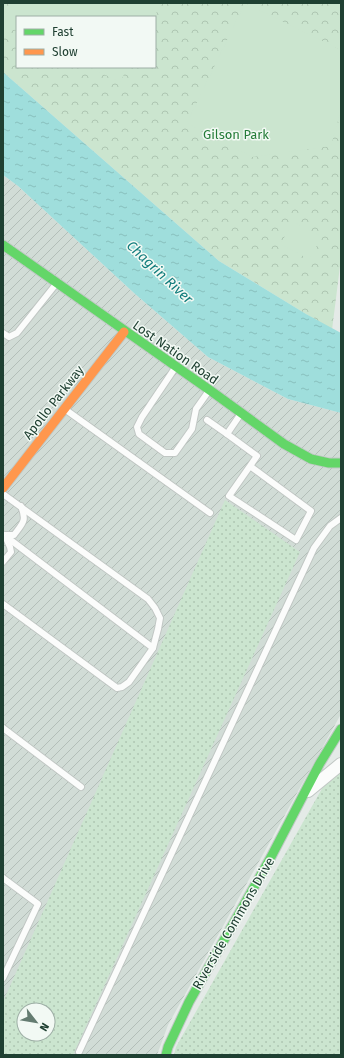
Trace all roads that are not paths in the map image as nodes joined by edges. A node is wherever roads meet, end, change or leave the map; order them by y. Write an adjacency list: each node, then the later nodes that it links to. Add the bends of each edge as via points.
1 (3, 245): 2 (street, Lost Nation Road)
2 (56, 283): 3 (street, Lost Nation Road); 4 (lane, via 18,333 9,337)
3 (124, 332): 5 (street, Lost Nation Road); 7 (street, Apollo Parkway)
4 (3, 333)
5 (176, 367): 6 (street, Lost Nation Road); 6 (lane, via 138,427 139,434 165,453 175,454 192,429 196,408)
6 (209, 390): 8 (street, Lost Nation Road)
7 (64, 409): 13 (street, Apollo Parkway); 16 (lane)
8 (241, 414): 10 (lane); 11 (street, Lost Nation Road, via 296,452 321,462)
9 (207, 420): 10 (lane)
10 (226, 434): 12 (lane, via 257,456)
11 (341, 463)
12 (250, 466): 12 (lane, via 229,496 296,540 311,511)
13 (3, 488)
14 (3, 494): 15 (lane)
15 (21, 506): 18 (lane, via 25,516 23,523 14,535); 21 (lane, via 148,598 160,618)
16 (210, 513)
17 (341, 518): 29 (lane, via 330,526 314,548)
18 (3, 535): 19 (lane, via 10,547 10,552); 21 (lane)
19 (3, 562)
20 (3, 604): 21 (lane, via 117,688 129,682)
21 (153, 648)
22 (3, 728): 25 (lane)
23 (341, 729): 26 (street, Riverside Commons Drive)
24 (341, 764): 26 (street, Riverside Commons Drive)
25 (81, 787)
26 (305, 794): 30 (street, Riverside Commons Drive, via 188,1002)
27 (3, 878): 28 (lane, via 38,904)
28 (3, 978)
29 (79, 1052)
30 (166, 1055)

